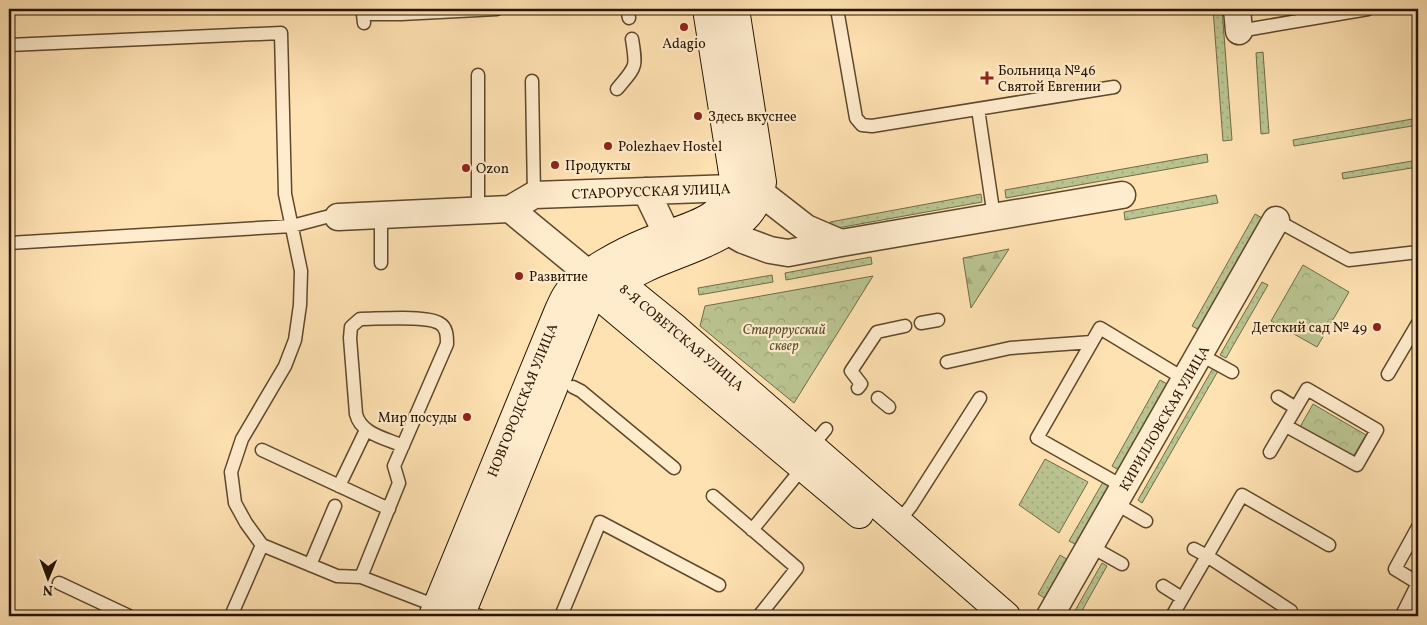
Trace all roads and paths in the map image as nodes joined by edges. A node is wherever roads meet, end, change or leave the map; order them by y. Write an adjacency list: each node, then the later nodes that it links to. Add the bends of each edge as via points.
1 (497, 9): 6 (lane, via 401,14)
2 (707, 9): 16 (street)
3 (735, 9): 18 (street)
4 (836, 9): 15 (lane, via 856,118 862,125)
5 (1368, 9): 7 (lane)
6 (375, 10): 8 (lane, via 363,14)
7 (1238, 20)
8 (364, 23)
9 (632, 40): 14 (lane, via 636,62)
10 (9, 45): 28 (lane, via 282,33 285,194)
11 (478, 75): 22 (lane)
12 (532, 81): 19 (lane)
13 (1114, 88): 15 (lane)
14 (617, 89)
15 (978, 109): 25 (lane)
16 (733, 188): 17 (street, СТАРОРУССКАЯ УЛИЦА); 18 (street, СТАРОРУССКАЯ УЛИЦА); 27 (street, НОВГОРОДСКАЯ УЛИЦА)
17 (646, 191): 19 (street, СТАРОРУССКАЯ УЛИЦА); 31 (street)
18 (761, 192): 27 (street, НОВГОРОДСКАЯ УЛИЦА, via 755,207 743,220); 30 (street, via 806,228)
19 (534, 195): 21 (street, СТАРОРУССКАЯ УЛИЦА)
20 (1122, 195): 25 (street)
21 (510, 209): 22 (street, СТАРОРУССКАЯ УЛИЦА); 34 (street)
22 (478, 210): 23 (street, СТАРОРУССКАЯ УЛИЦА)
23 (381, 215): 24 (street, СТАРОРУССКАЯ УЛИЦА); 33 (lane)
24 (338, 216): 28 (lane)
25 (994, 217): 30 (street)
26 (1276, 220): 32 (lane, via 1349,260); 40 (street, КИРИЛЛОВСКАЯ УЛИЦА)
27 (720, 223): 30 (street, via 756,246 788,253); 31 (street, НОВГОРОДСКАЯ УЛИЦА, via 692,226)
28 (292, 226): 29 (lane); 68 (lane, via 301,271 295,340 285,366 242,439 231,472 235,502)
29 (9, 243)
30 (841, 243)
31 (672, 245): 34 (street, НОВГОРОДСКАЯ УЛИЦА, via 646,267)
32 (1418, 252)
33 (381, 263)
34 (602, 284): 55 (street, 8-Я СОВЕТСКАЯ УЛИЦА, via 676,329); 81 (street, НОВГОРОДСКАЯ УЛИЦА, via 580,319)
35 (938, 320): 36 (lane)
36 (921, 323)
37 (1418, 323): 43 (lane)
38 (905, 326): 46 (lane, via 877,332 851,371)
39 (1092, 342): 41 (lane, via 1010,348); 44 (lane, via 1100,328); 60 (lane, via 1037,438)
40 (1201, 355): 42 (lane); 44 (street, КИРИЛЛОВСКАЯ УЛИЦА)
41 (947, 362)
42 (1232, 372)
43 (1388, 374)
44 (1186, 380): 60 (street, КИРИЛЛОВСКАЯ УЛИЦА)
45 (573, 387): 58 (lane)
46 (861, 387)
47 (1278, 397): 51 (lane)
48 (878, 398): 50 (lane)
49 (980, 398): 65 (lane)
50 (890, 407)
51 (1296, 408): 52 (lane); 52 (lane, via 1307,389 1377,430 1357,465)
52 (1286, 426): 57 (lane)
53 (366, 430): 54 (lane); 54 (lane, via 358,423 356,414 351,327 360,319 381,313 430,319 441,324 447,333 447,344); 59 (lane)
54 (403, 446): 63 (lane, via 394,466 399,483)
55 (814, 449): 65 (street, 8-Я СОВЕТСКАЯ УЛИЦА); 67 (lane); 87 (street, 8-Я СОВЕТСКАЯ УЛИЦА)
56 (262, 450): 59 (lane)
57 (1270, 452)
58 (674, 468)
59 (339, 486): 63 (lane)
60 (1119, 495): 64 (lane); 70 (street, КИРИЛЛОВСКАЯ УЛИЦА)
61 (713, 496): 67 (lane)
62 (335, 506): 74 (lane)
63 (389, 509): 75 (lane)
64 (1146, 521)
65 (898, 522): 88 (street, 8-Я СОВЕТСКАЯ УЛИЦА)
66 (1418, 527): 77 (lane, via 1394,569)
67 (752, 530): 86 (lane, via 797,568)
68 (262, 545): 74 (lane); 84 (lane)
69 (1329, 545): 72 (lane, via 1242,496)
70 (1090, 546): 73 (lane); 89 (street, КИРИЛЛОВСКАЯ УЛИЦА)
71 (1194, 549): 72 (lane)
72 (1206, 556): 80 (lane); 91 (lane, via 1290,611)
73 (1122, 564)
74 (310, 565): 75 (lane, via 337,576)
75 (361, 577): 81 (lane)
76 (59, 583): 83 (lane)
77 (1418, 583): 82 (lane)
78 (719, 585): 85 (lane, via 600,522)
79 (1163, 586): 80 (lane)
80 (1182, 598): 90 (lane)
81 (455, 613)
82 (1402, 615)
83 (129, 616)
84 (232, 616)
85 (561, 616)
86 (760, 616)
87 (981, 616)
88 (1006, 616)
89 (1050, 616)
90 (1172, 616)
91 (1287, 616)

